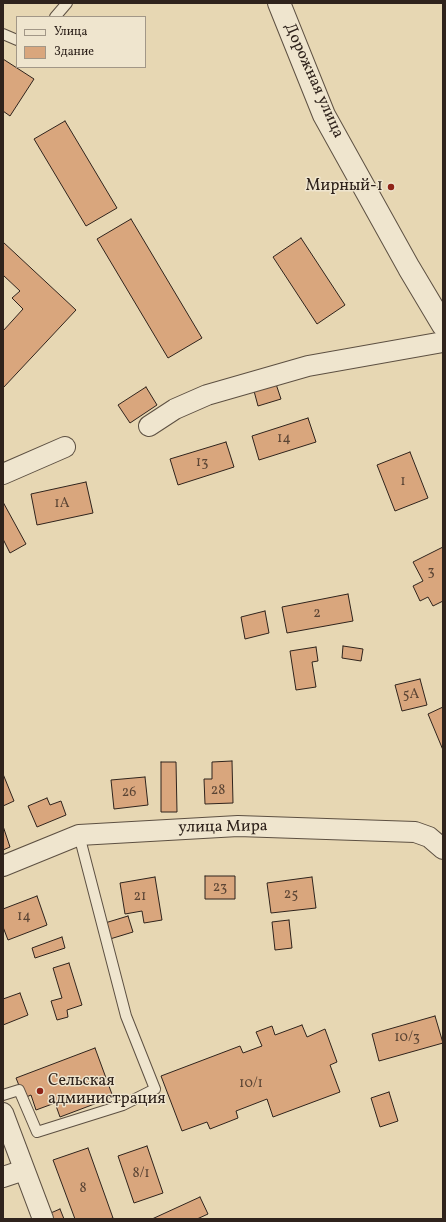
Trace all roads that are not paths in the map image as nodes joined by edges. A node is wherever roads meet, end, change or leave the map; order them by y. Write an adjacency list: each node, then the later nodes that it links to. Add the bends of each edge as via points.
1 (67, 3): 3 (lane)
2 (279, 3): 6 (street, Дорожная улица, via 324,115)
3 (56, 16)
4 (3, 34): 5 (lane)
5 (16, 40)
6 (443, 325)
7 (443, 342): 8 (street, via 308,366 207,395 175,409)
8 (149, 426)
9 (65, 447): 10 (street)
10 (3, 474)
11 (79, 835): 12 (street, улица Мира, via 238,826 415,832 429,837); 13 (street, улица Мира); 14 (lane, via 126,1016 155,1089 123,1105 37,1132 19,1090)
12 (443, 849)
13 (3, 866)
14 (3, 1095)
15 (3, 1113): 16 (street)
16 (24, 1170): 17 (street); 18 (street)
17 (3, 1176)
18 (43, 1219)

